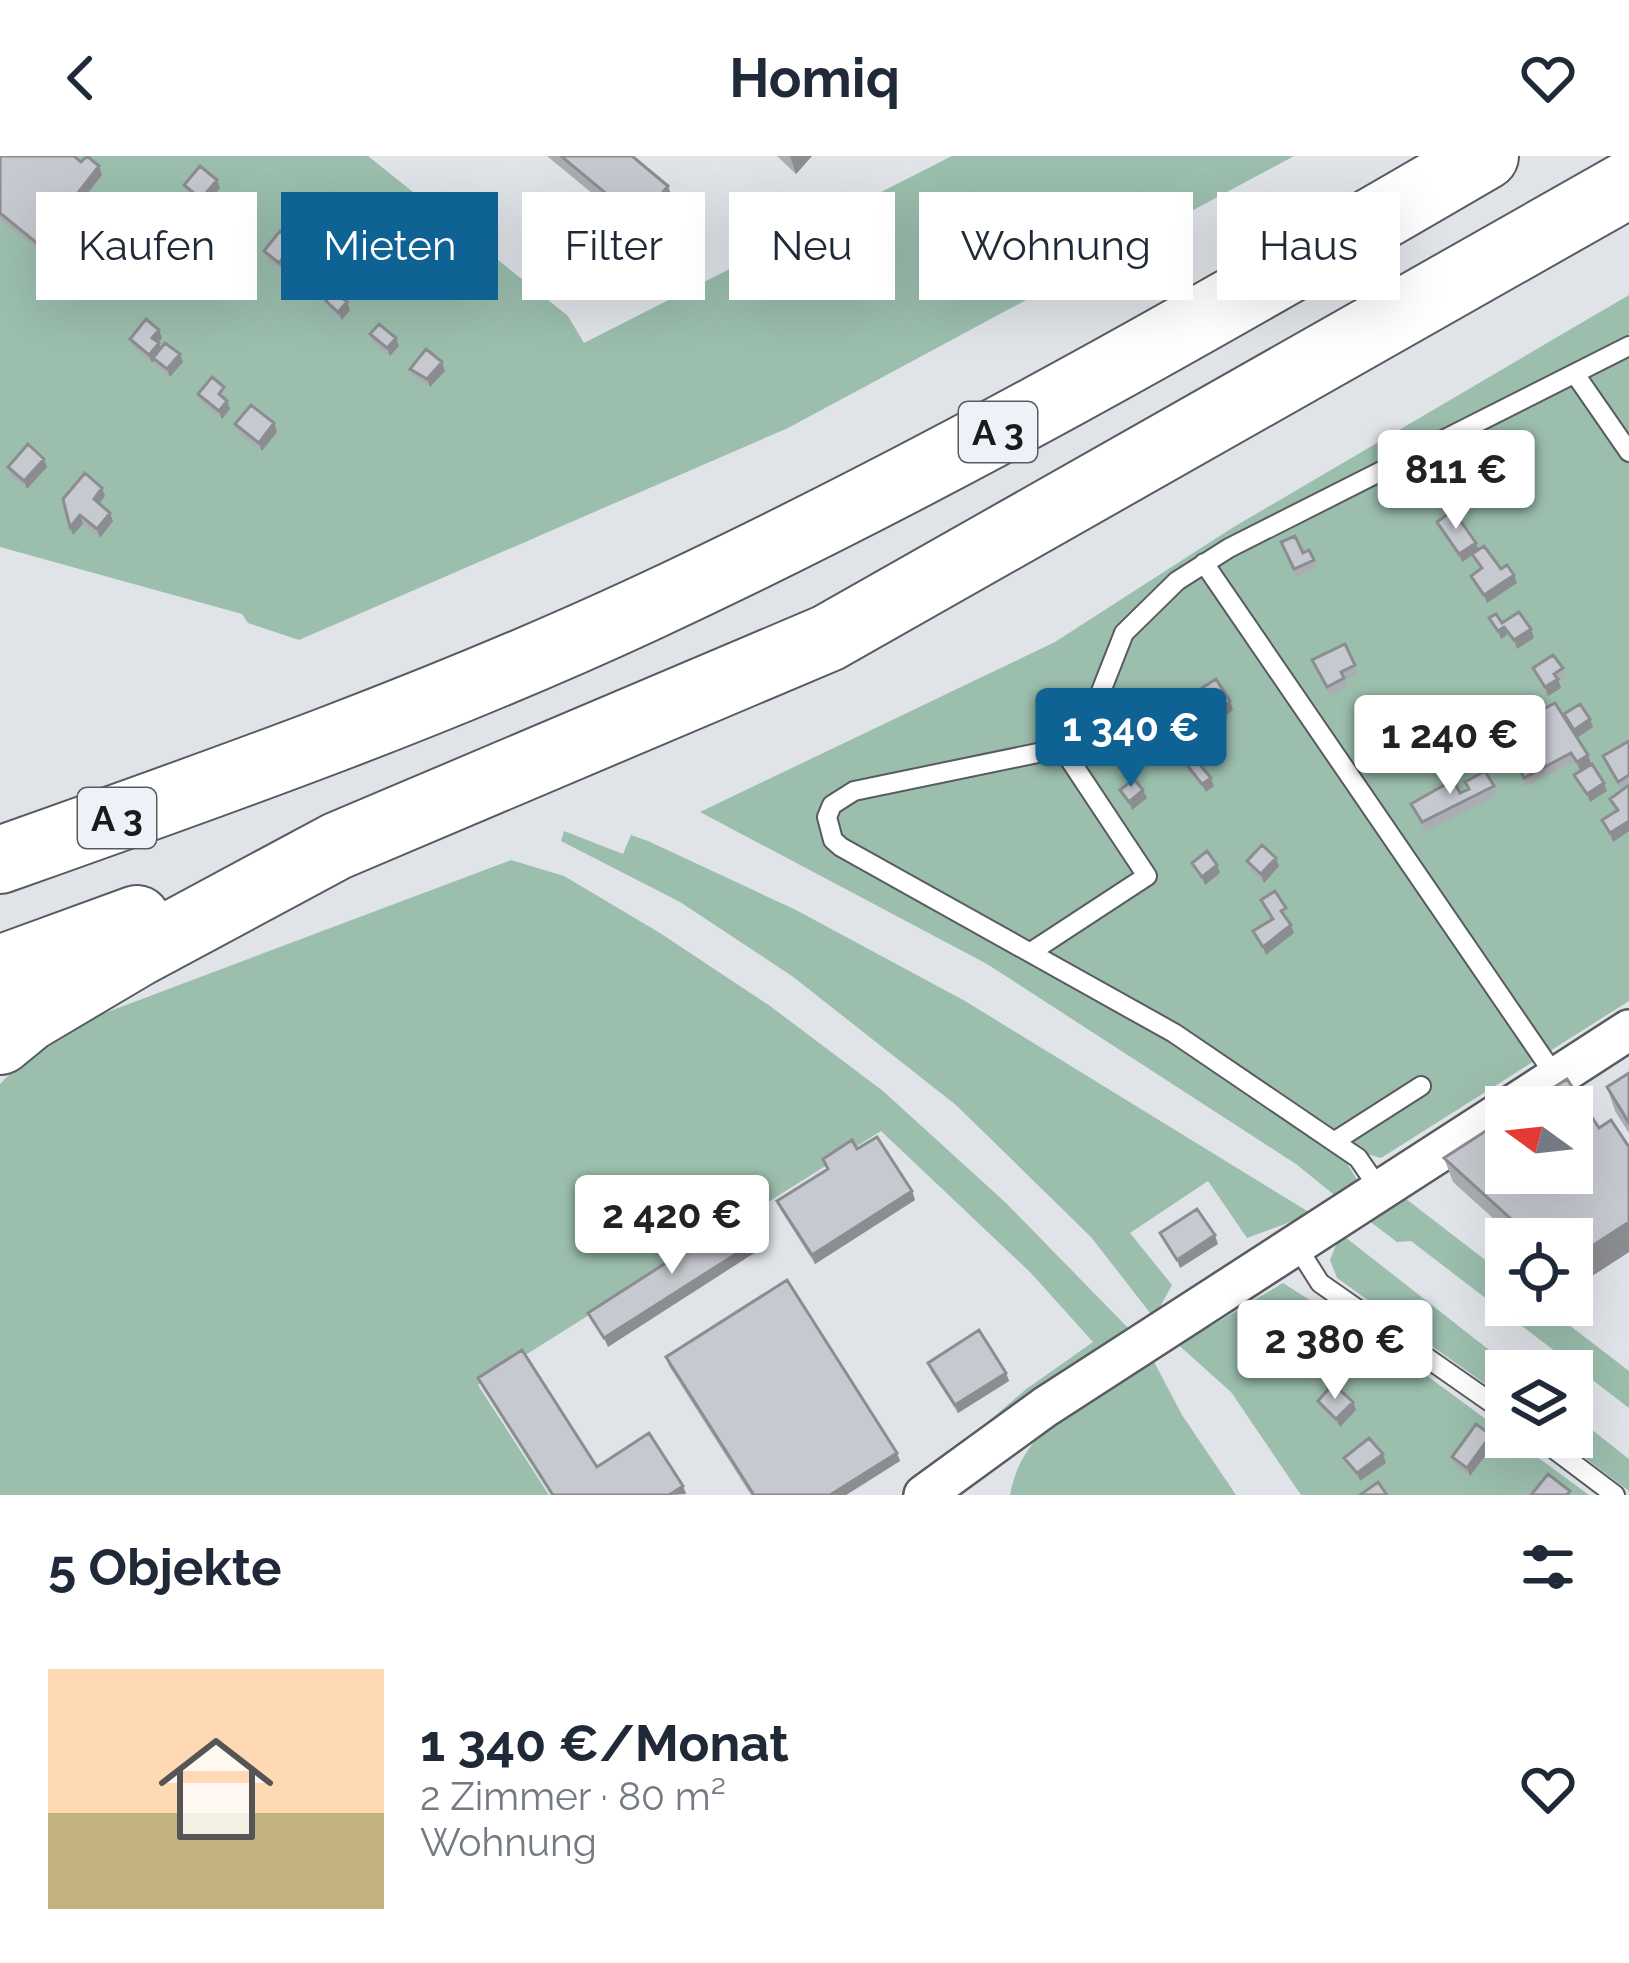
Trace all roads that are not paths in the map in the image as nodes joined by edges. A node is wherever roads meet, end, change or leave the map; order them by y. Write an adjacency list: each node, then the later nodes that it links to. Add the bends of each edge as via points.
1 (1485, 156): 9 (highway, A 3, via 1151,350 640,611 370,726)
2 (1629, 184): 8 (highway, A 3, via 828,638)
3 (1629, 346): 4 (lane)
4 (1575, 374): 5 (lane); 6 (lane)
5 (1629, 452)
6 (1204, 563): 7 (lane, via 1124,633 1096,704); 14 (lane)
7 (1061, 748): 10 (lane, via 1147,876); 10 (lane, via 854,791 826,817 841,848)
8 (337, 846): 11 (highway, A 3); 13 (highway, via 136,954)
9 (0, 860)
10 (1031, 952): 18 (lane, via 1174,1033)
11 (0, 969)
12 (1629, 1030): 14 (street)
13 (0, 1041)
14 (1556, 1077): 16 (street)
15 (1420, 1086): 18 (lane)
16 (1542, 1086)
17 (1485, 1123): 19 (street)
18 (1335, 1141): 19 (lane)
19 (1386, 1187): 20 (street)
20 (1296, 1245): 21 (lane, via 1320,1283); 23 (street, via 1045,1407 965,1478)
21 (1485, 1398)
22 (1566, 1458): 24 (lane)
23 (924, 1495)
24 (1615, 1495)

